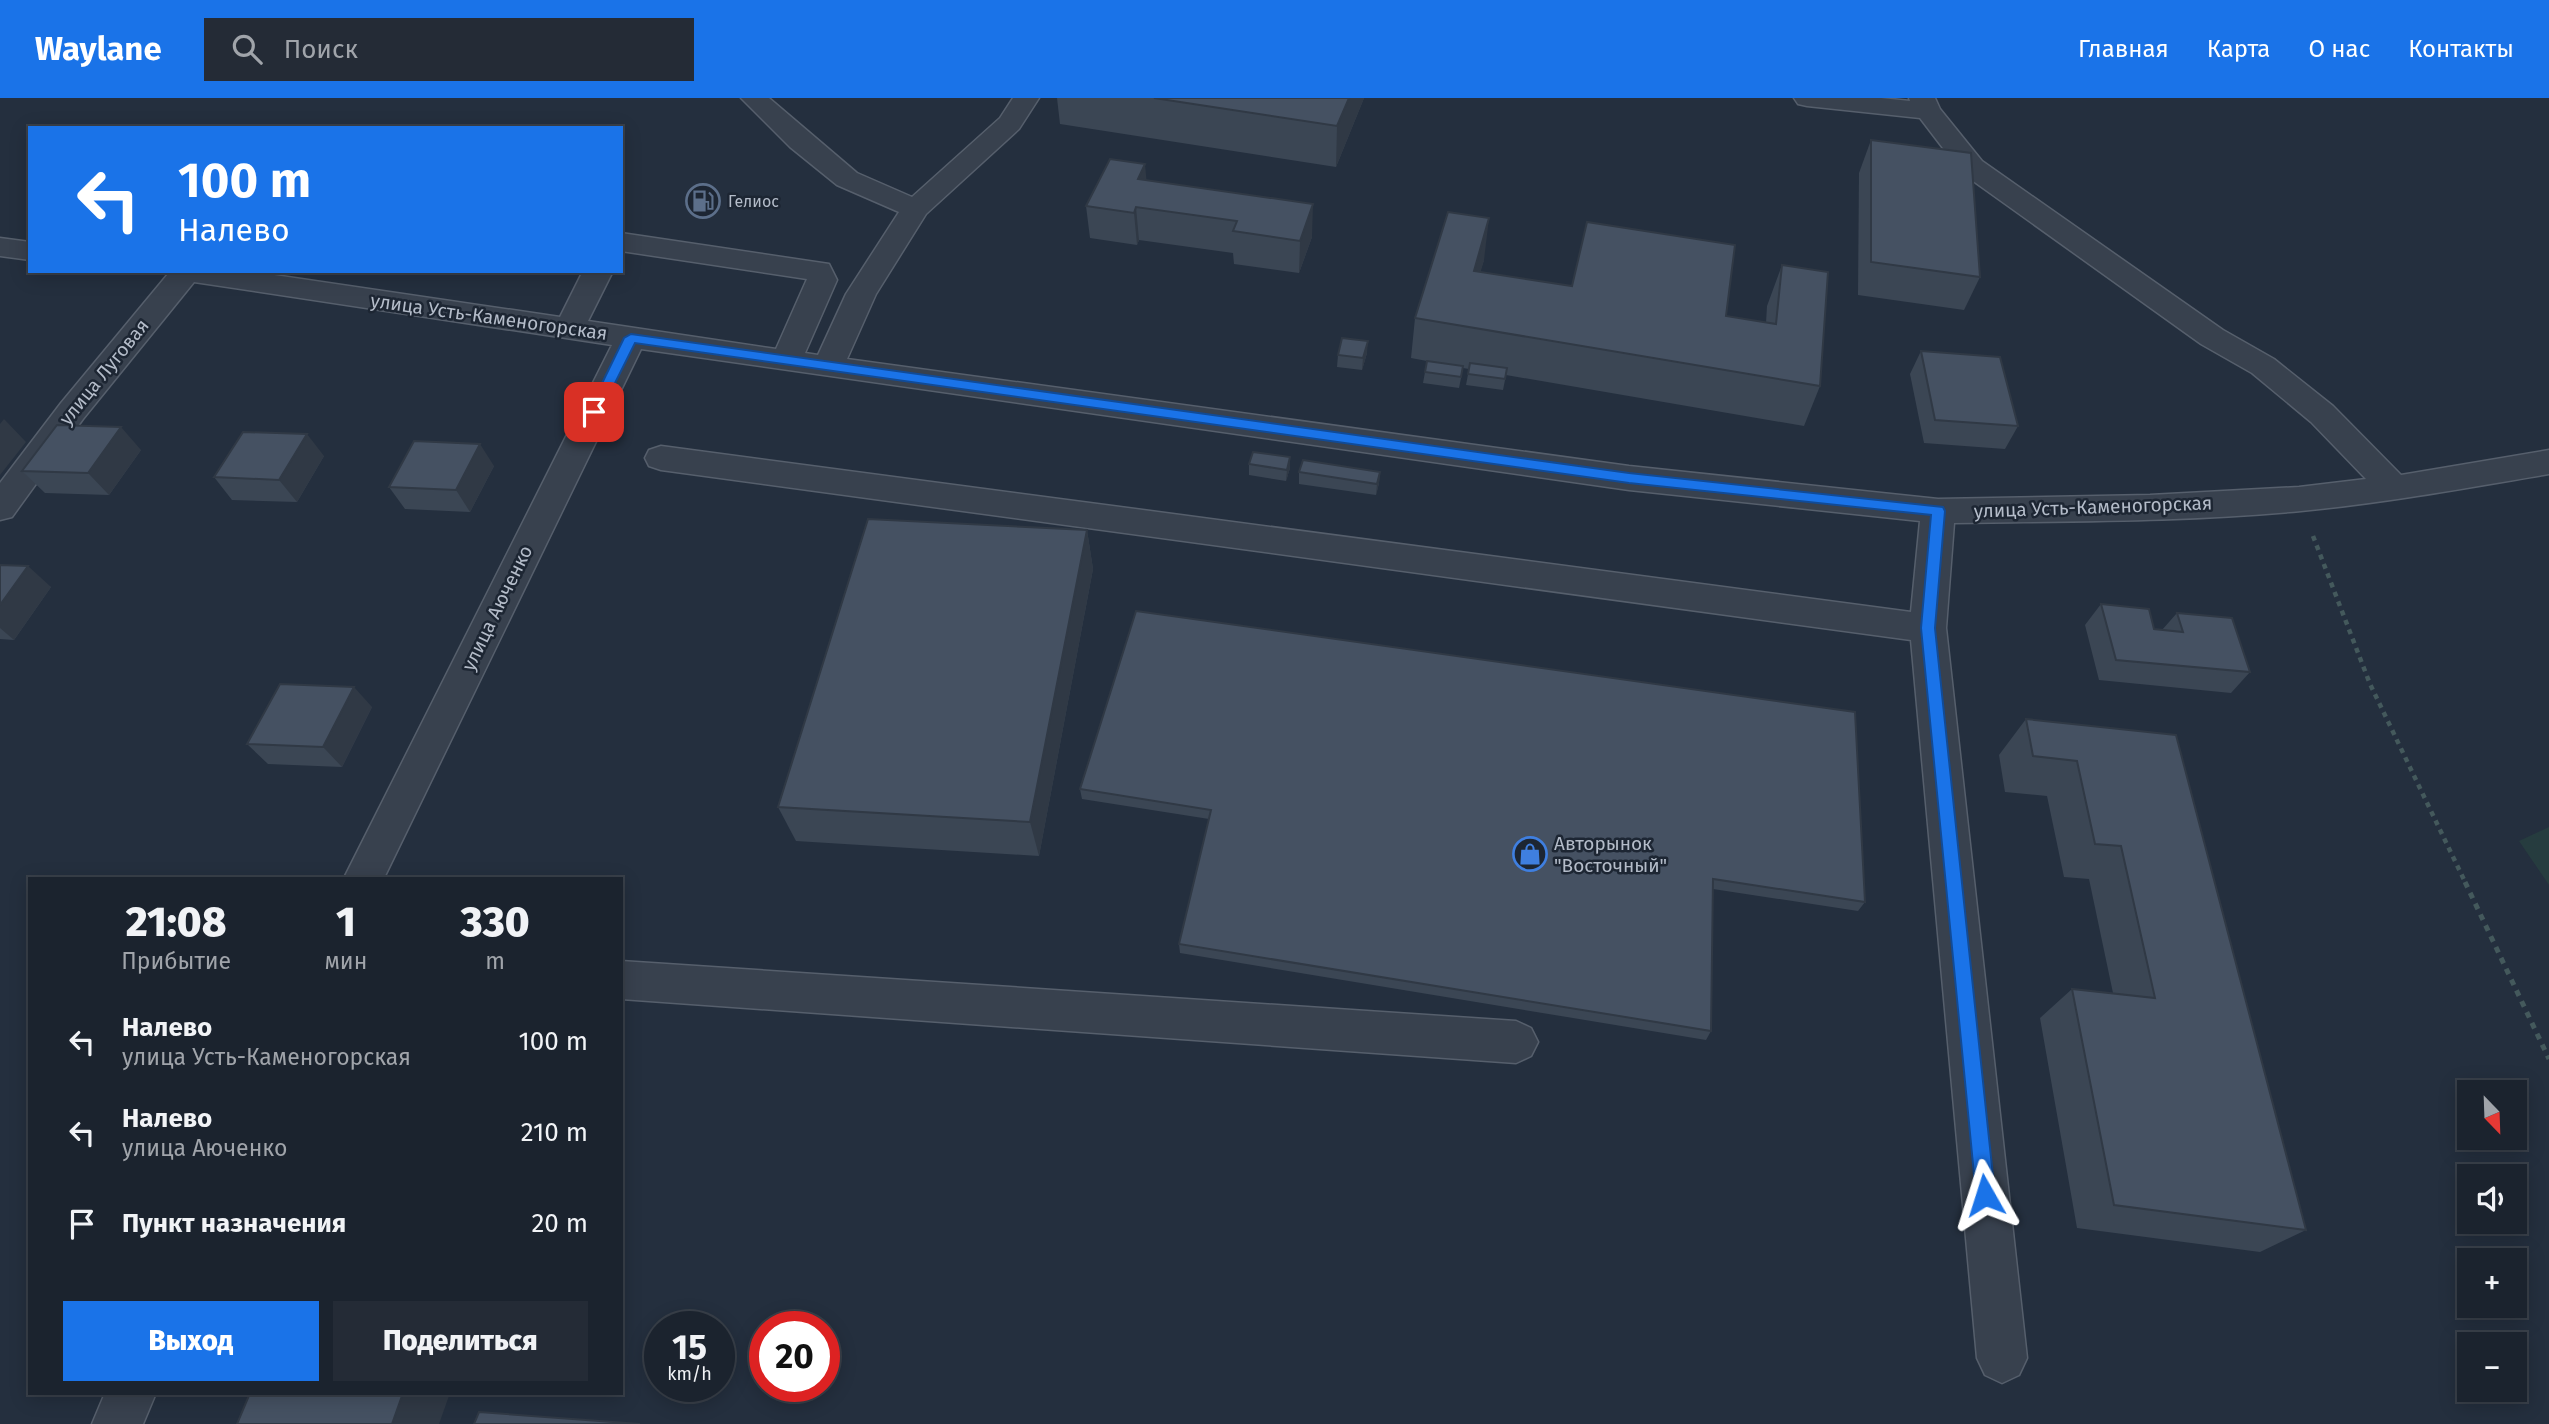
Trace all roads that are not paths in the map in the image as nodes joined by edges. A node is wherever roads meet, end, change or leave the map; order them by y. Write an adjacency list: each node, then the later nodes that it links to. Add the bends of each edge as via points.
1 (754, 98): 5 (street, via 847,179)
2 (1026, 98): 5 (street, via 1010,123)
3 (1807, 98): 4 (street)
4 (1925, 105): 18 (street, via 1972,167 2212,337 2263,366 2322,414)
5 (915, 209): 15 (street, via 861,294)
6 (623, 242): 14 (street, via 820,271 822,280)
7 (0, 247): 8 (street)
8 (28, 251)
9 (182, 273): 19 (street, улица Луговая)
10 (190, 273): 12 (street, улица Усть-Каменогорская)
11 (597, 273): 12 (street)
12 (569, 330): 13 (street, улица Усть-Каменогорская)
13 (631, 338): 14 (street, улица Усть-Каменогорская); 22 (street, улица Аюченко)
14 (786, 360): 15 (street, улица Усть-Каменогорская)
15 (828, 367): 20 (street, улица Усть-Каменогорская, via 1629,478)
16 (661, 458): 21 (street)
17 (2549, 462): 18 (street, улица Усть-Каменогорская)
18 (2394, 488): 20 (street, улица Усть-Каменогорская, via 2299,499 2150,507)
19 (0, 508)
20 (1938, 511): 21 (street)
21 (1928, 628): 25 (street)
22 (364, 877)
23 (623, 980): 24 (street)
24 (1516, 1042)
25 (2001, 1358)
26 (130, 1395): 27 (street)
27 (117, 1424)

